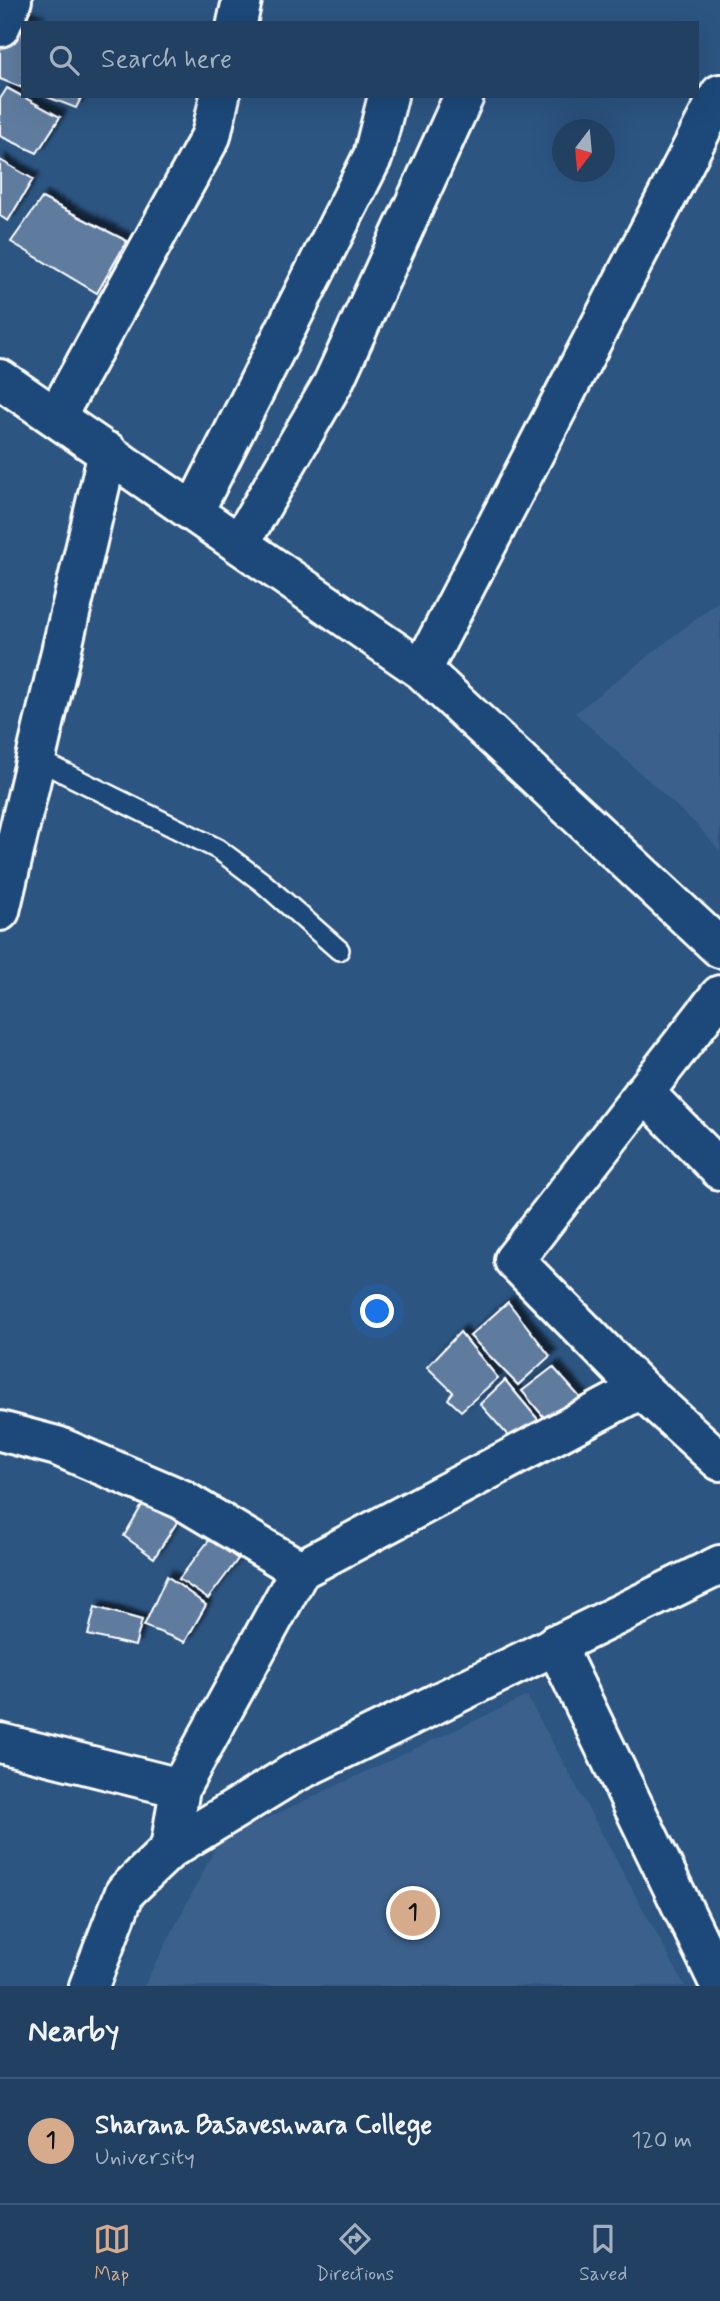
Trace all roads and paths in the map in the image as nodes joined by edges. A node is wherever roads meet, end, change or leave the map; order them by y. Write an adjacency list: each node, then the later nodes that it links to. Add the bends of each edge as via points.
1 (242, 0): 2 (street)
2 (237, 21)
3 (720, 94): 12 (street)
4 (220, 98): 8 (street, via 211,136)
5 (388, 98): 10 (street, via 373,156)
6 (463, 98): 11 (street, via 333,383)
7 (0, 379): 8 (street)
8 (56, 417): 9 (street)
9 (108, 452): 10 (street); 13 (street)
10 (194, 511): 11 (street)
11 (240, 544): 12 (street)
12 (422, 670): 15 (street)
13 (36, 759): 14 (street); 16 (lane, via 218,849)
14 (0, 911)
15 (720, 948)
16 (339, 950)
17 (720, 995): 18 (street)
18 (644, 1092): 19 (street); 20 (street, via 514,1260)
19 (720, 1171)
20 (641, 1389): 22 (street); 24 (street)
21 (0, 1431): 24 (street, via 57,1446 181,1499)
22 (720, 1461)
23 (720, 1565): 25 (street)
24 (300, 1570): 27 (street)
25 (555, 1644): 28 (street, via 294,1773); 29 (street)
26 (0, 1743): 27 (street)
27 (180, 1788): 28 (street)
28 (170, 1849): 30 (street, via 125,1892)
29 (720, 1984)
30 (89, 1986)

